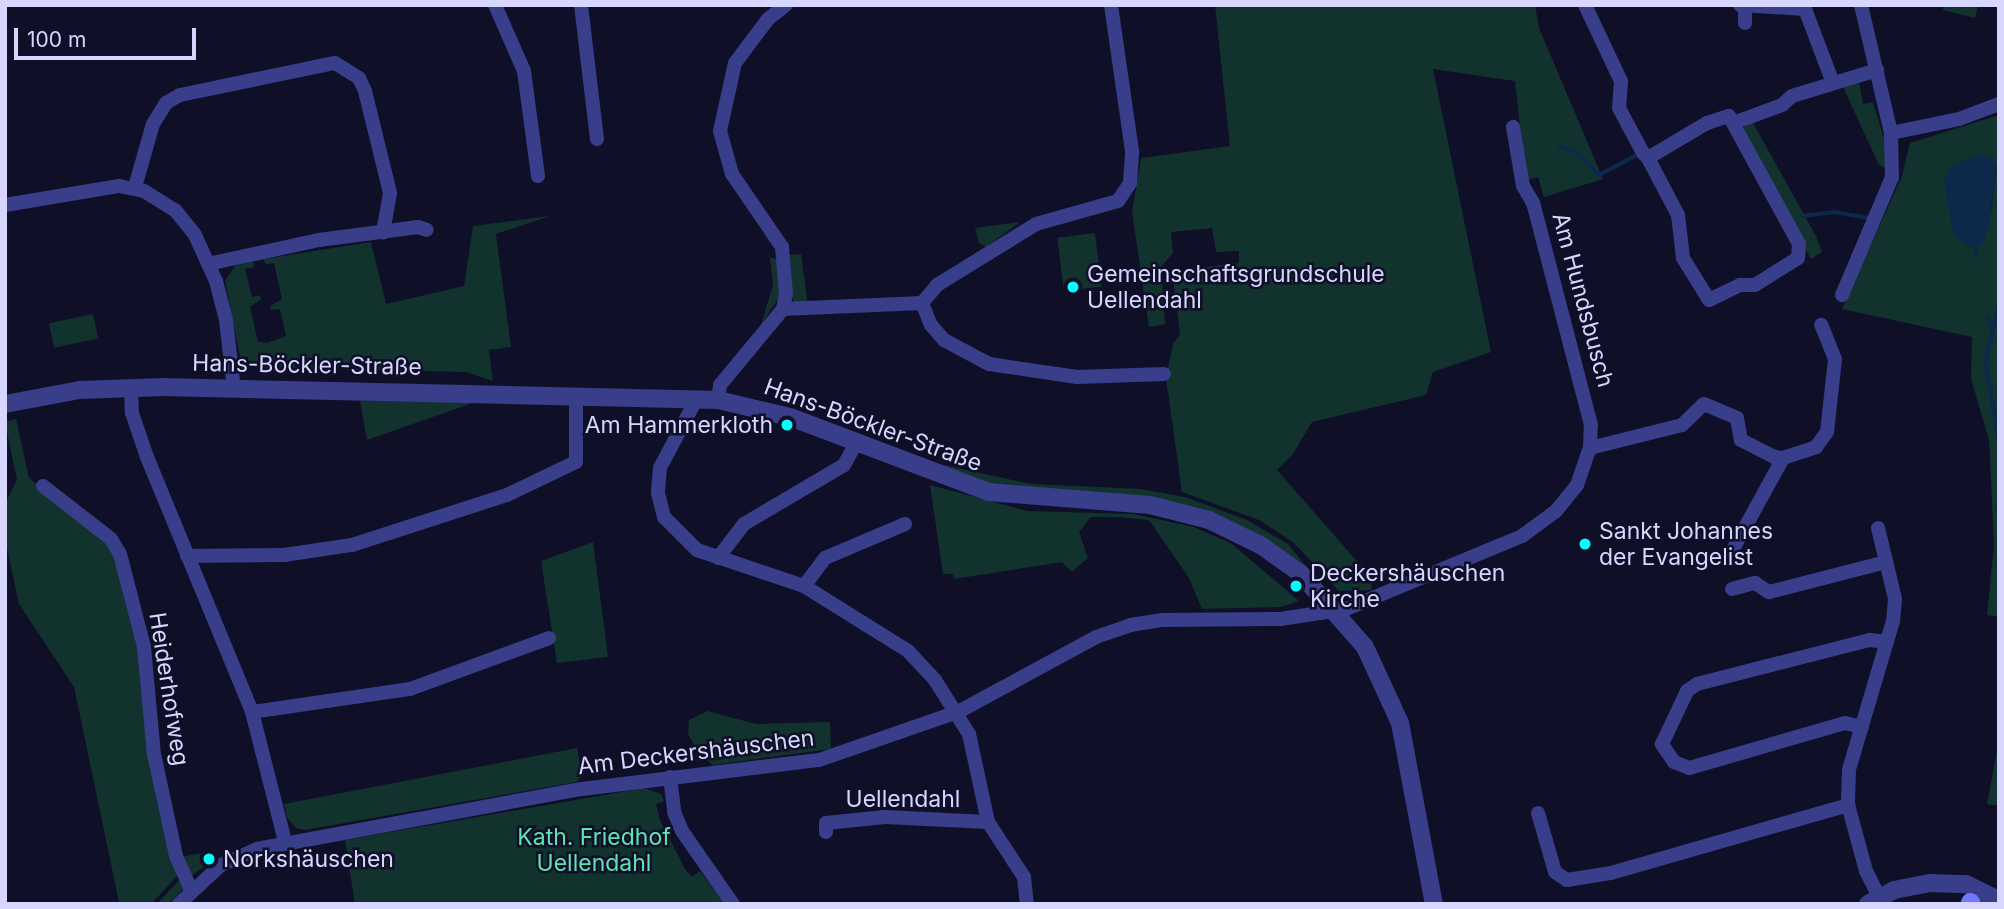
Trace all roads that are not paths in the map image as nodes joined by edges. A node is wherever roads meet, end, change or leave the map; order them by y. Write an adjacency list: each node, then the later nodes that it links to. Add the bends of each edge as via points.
1 (495, 5): 17 (street, via 524,71)
2 (580, 5): 15 (street)
3 (786, 5): 25 (street, via 768,19 735,63 720,131 732,174 782,247 787,281)
4 (1111, 5): 24 (street, via 1132,151 1133,174 1126,191 1107,207 1036,224 937,285)
5 (1585, 5): 16 (street, via 1622,81 1622,116)
6 (1743, 5): 8 (street); 10 (street, via 1805,9)
7 (1861, 5): 9 (street)
8 (1745, 23)
9 (1877, 70): 10 (street); 14 (street)
10 (1833, 83): 12 (street)
11 (1999, 104): 14 (street, via 1959,119)
12 (1736, 122): 16 (street, via 1729,116 1718,118); 16 (street, via 1738,136 1800,248 1793,261 1755,285 1740,285 1711,300 1706,298 1683,258 1678,215)
13 (1513, 127): 35 (street, Am Hundsbusch, via 1523,186 1534,203 1587,402)
14 (1891, 133): 23 (street, via 1892,177)
15 (597, 139)
16 (1648, 158)
17 (538, 176)
18 (135, 187): 19 (street, via 104,186); 21 (street, via 153,124 166,103 180,94 335,63 359,78 366,91 390,193); 22 (street, via 163,201 185,220)
19 (5, 205)
20 (427, 230): 21 (street)
21 (383, 232): 22 (street, via 256,251)
22 (208, 264): 29 (street, via 226,320)
23 (1842, 295)
24 (922, 303): 25 (street); 27 (street, via 931,326 944,340 989,364 1077,377)
25 (783, 309): 31 (street, via 720,385)
26 (1821, 325): 36 (street, via 1835,359 1827,440)
27 (1164, 374)
28 (131, 388): 29 (street, Hans-Böckler-Straße); 32 (street, Hans-Böckler-Straße, via 80,390); 41 (street, via 132,413)
29 (234, 389): 30 (street, Hans-Böckler-Straße)
30 (697, 398): 31 (street, Hans-Böckler-Straße); 42 (street, via 660,468 657,493 664,517 677,535)
31 (718, 400): 34 (street, Hans-Böckler-Straße, via 782,414)
32 (5, 404)
33 (576, 406): 41 (street, via 576,462 507,495 352,545 284,555)
34 (856, 443): 42 (street, via 844,465 744,524); 46 (street, Hans-Böckler-Straße, via 988,492 1150,505 1209,520 1286,563)
35 (1590, 447): 36 (street, via 1682,425 1698,405 1712,404 1737,418 1741,440); 46 (street, Am Deckershäuschen, via 1577,485 1556,511 1530,532)
36 (1783, 458): 40 (street)
37 (43, 486): 58 (street, Heiderhofweg, via 111,539 120,554 144,647 157,767 176,856)
38 (905, 524): 44 (street, via 825,558)
39 (1878, 528): 43 (street)
40 (1731, 553)
41 (187, 556): 49 (street)
42 (718, 558): 44 (street)
43 (1886, 562): 45 (street, via 1769,592 1755,583); 48 (street, via 1895,599)
44 (804, 586): 50 (street, via 908,650)
45 (1732, 589)
46 (1338, 611): 50 (street, Am Deckershäuschen, via 1280,619 1163,620 1130,625 1096,637); 64 (street, Hans-Böckler-Straße, via 1365,647 1400,723)
47 (549, 638): 49 (street, via 410,690)
48 (1887, 642): 51 (street); 51 (street, via 1869,640 1697,684 1687,691 1662,744 1674,762 1689,768 1845,723)
49 (252, 712): 57 (street)
50 (958, 712): 52 (street, Am Deckershäuschen, via 819,760); 55 (street, Uellendahl, via 969,734)
51 (1862, 727): 53 (street, via 1849,770)
52 (670, 777): 57 (street, Am Deckershäuschen); 62 (street, via 674,812 682,831)
53 (1848, 805): 54 (street, via 1611,873 1567,880 1555,872); 60 (street)
54 (1538, 813)
55 (988, 822): 56 (street, Uellendahl, via 885,817 827,823); 63 (street, Uellendahl, via 1024,877)
56 (826, 832)
57 (285, 841): 58 (street, Am Deckershäuschen, via 239,855)
58 (191, 888): 61 (street, Am Deckershäuschen)
59 (1983, 899): 60 (street, via 1944,884 1915,884)
60 (1874, 900)
61 (179, 904)
62 (733, 904)
63 (1027, 904)
64 (1434, 904)

